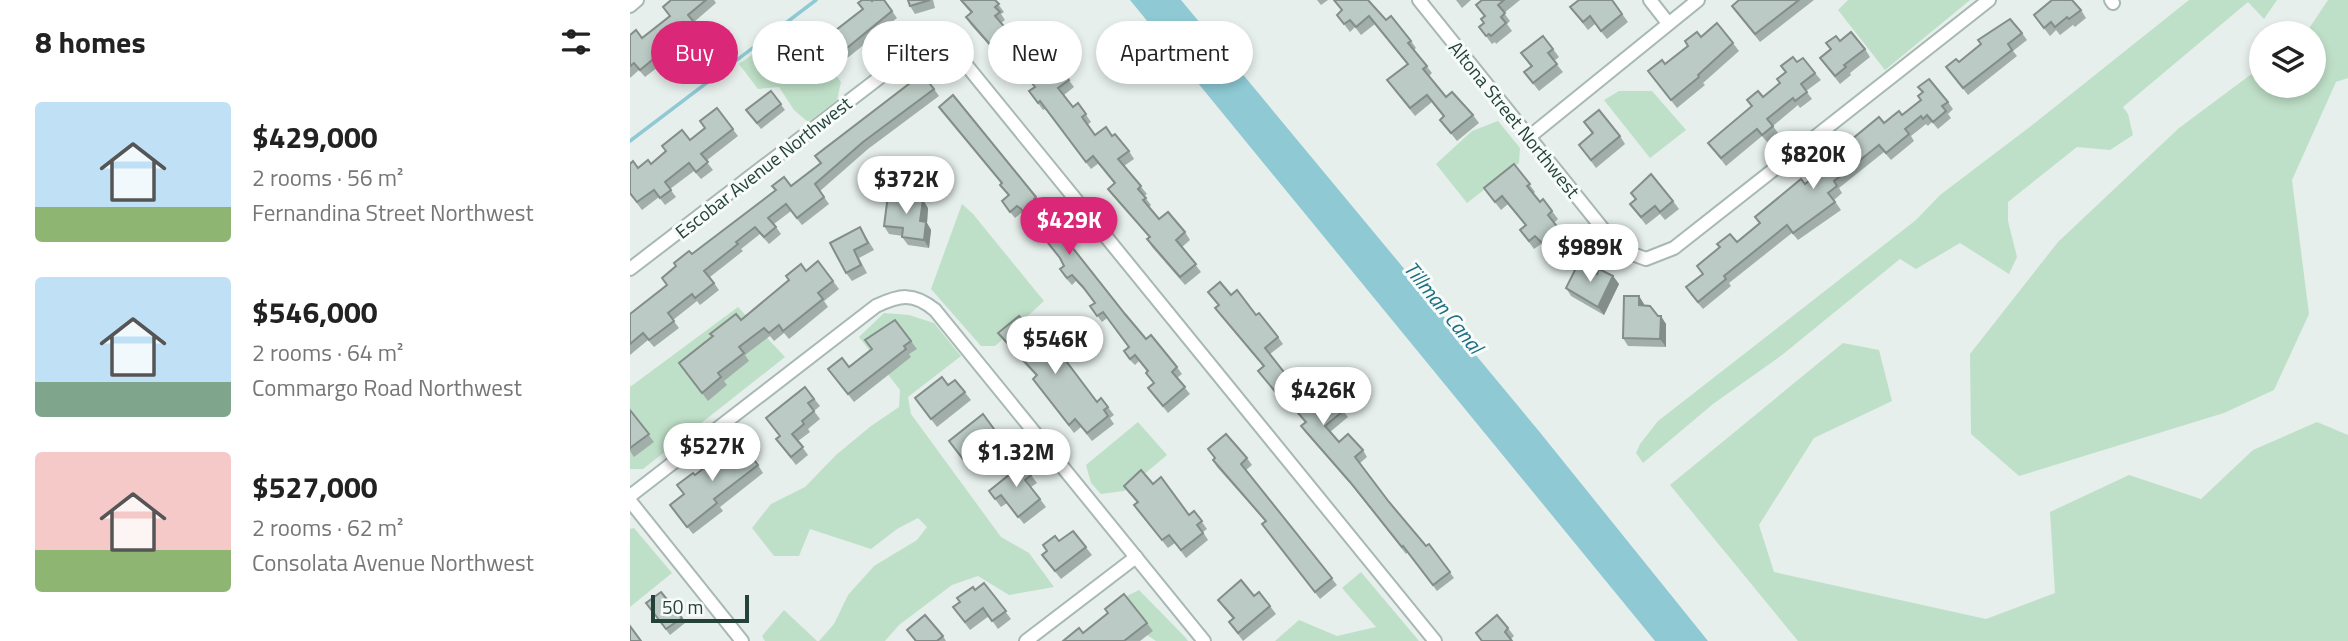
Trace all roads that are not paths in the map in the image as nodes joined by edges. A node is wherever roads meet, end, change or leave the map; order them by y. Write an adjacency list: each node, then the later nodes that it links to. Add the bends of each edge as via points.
1 (638, 0): 6 (street)
2 (1419, 0): 8 (street, Altona Street Northwest)
3 (1650, 0): 7 (street)
4 (1698, 0): 7 (street)
5 (1989, 0): 8 (street, Altona Street Northwest, via 1674,248 1646,259 1619,249)
6 (630, 6)
7 (1668, 23): 8 (street)
8 (1529, 137)
9 (630, 269): 15 (street, Escobar Avenue Northwest, via 905,58 934,48 950,52 963,61)
10 (630, 498): 11 (street, via 876,306 909,297 923,300 935,310); 12 (street)
11 (1136, 557): 13 (street); 14 (street)
12 (739, 640)
13 (1026, 641)
14 (1204, 641)
15 (1435, 641)

